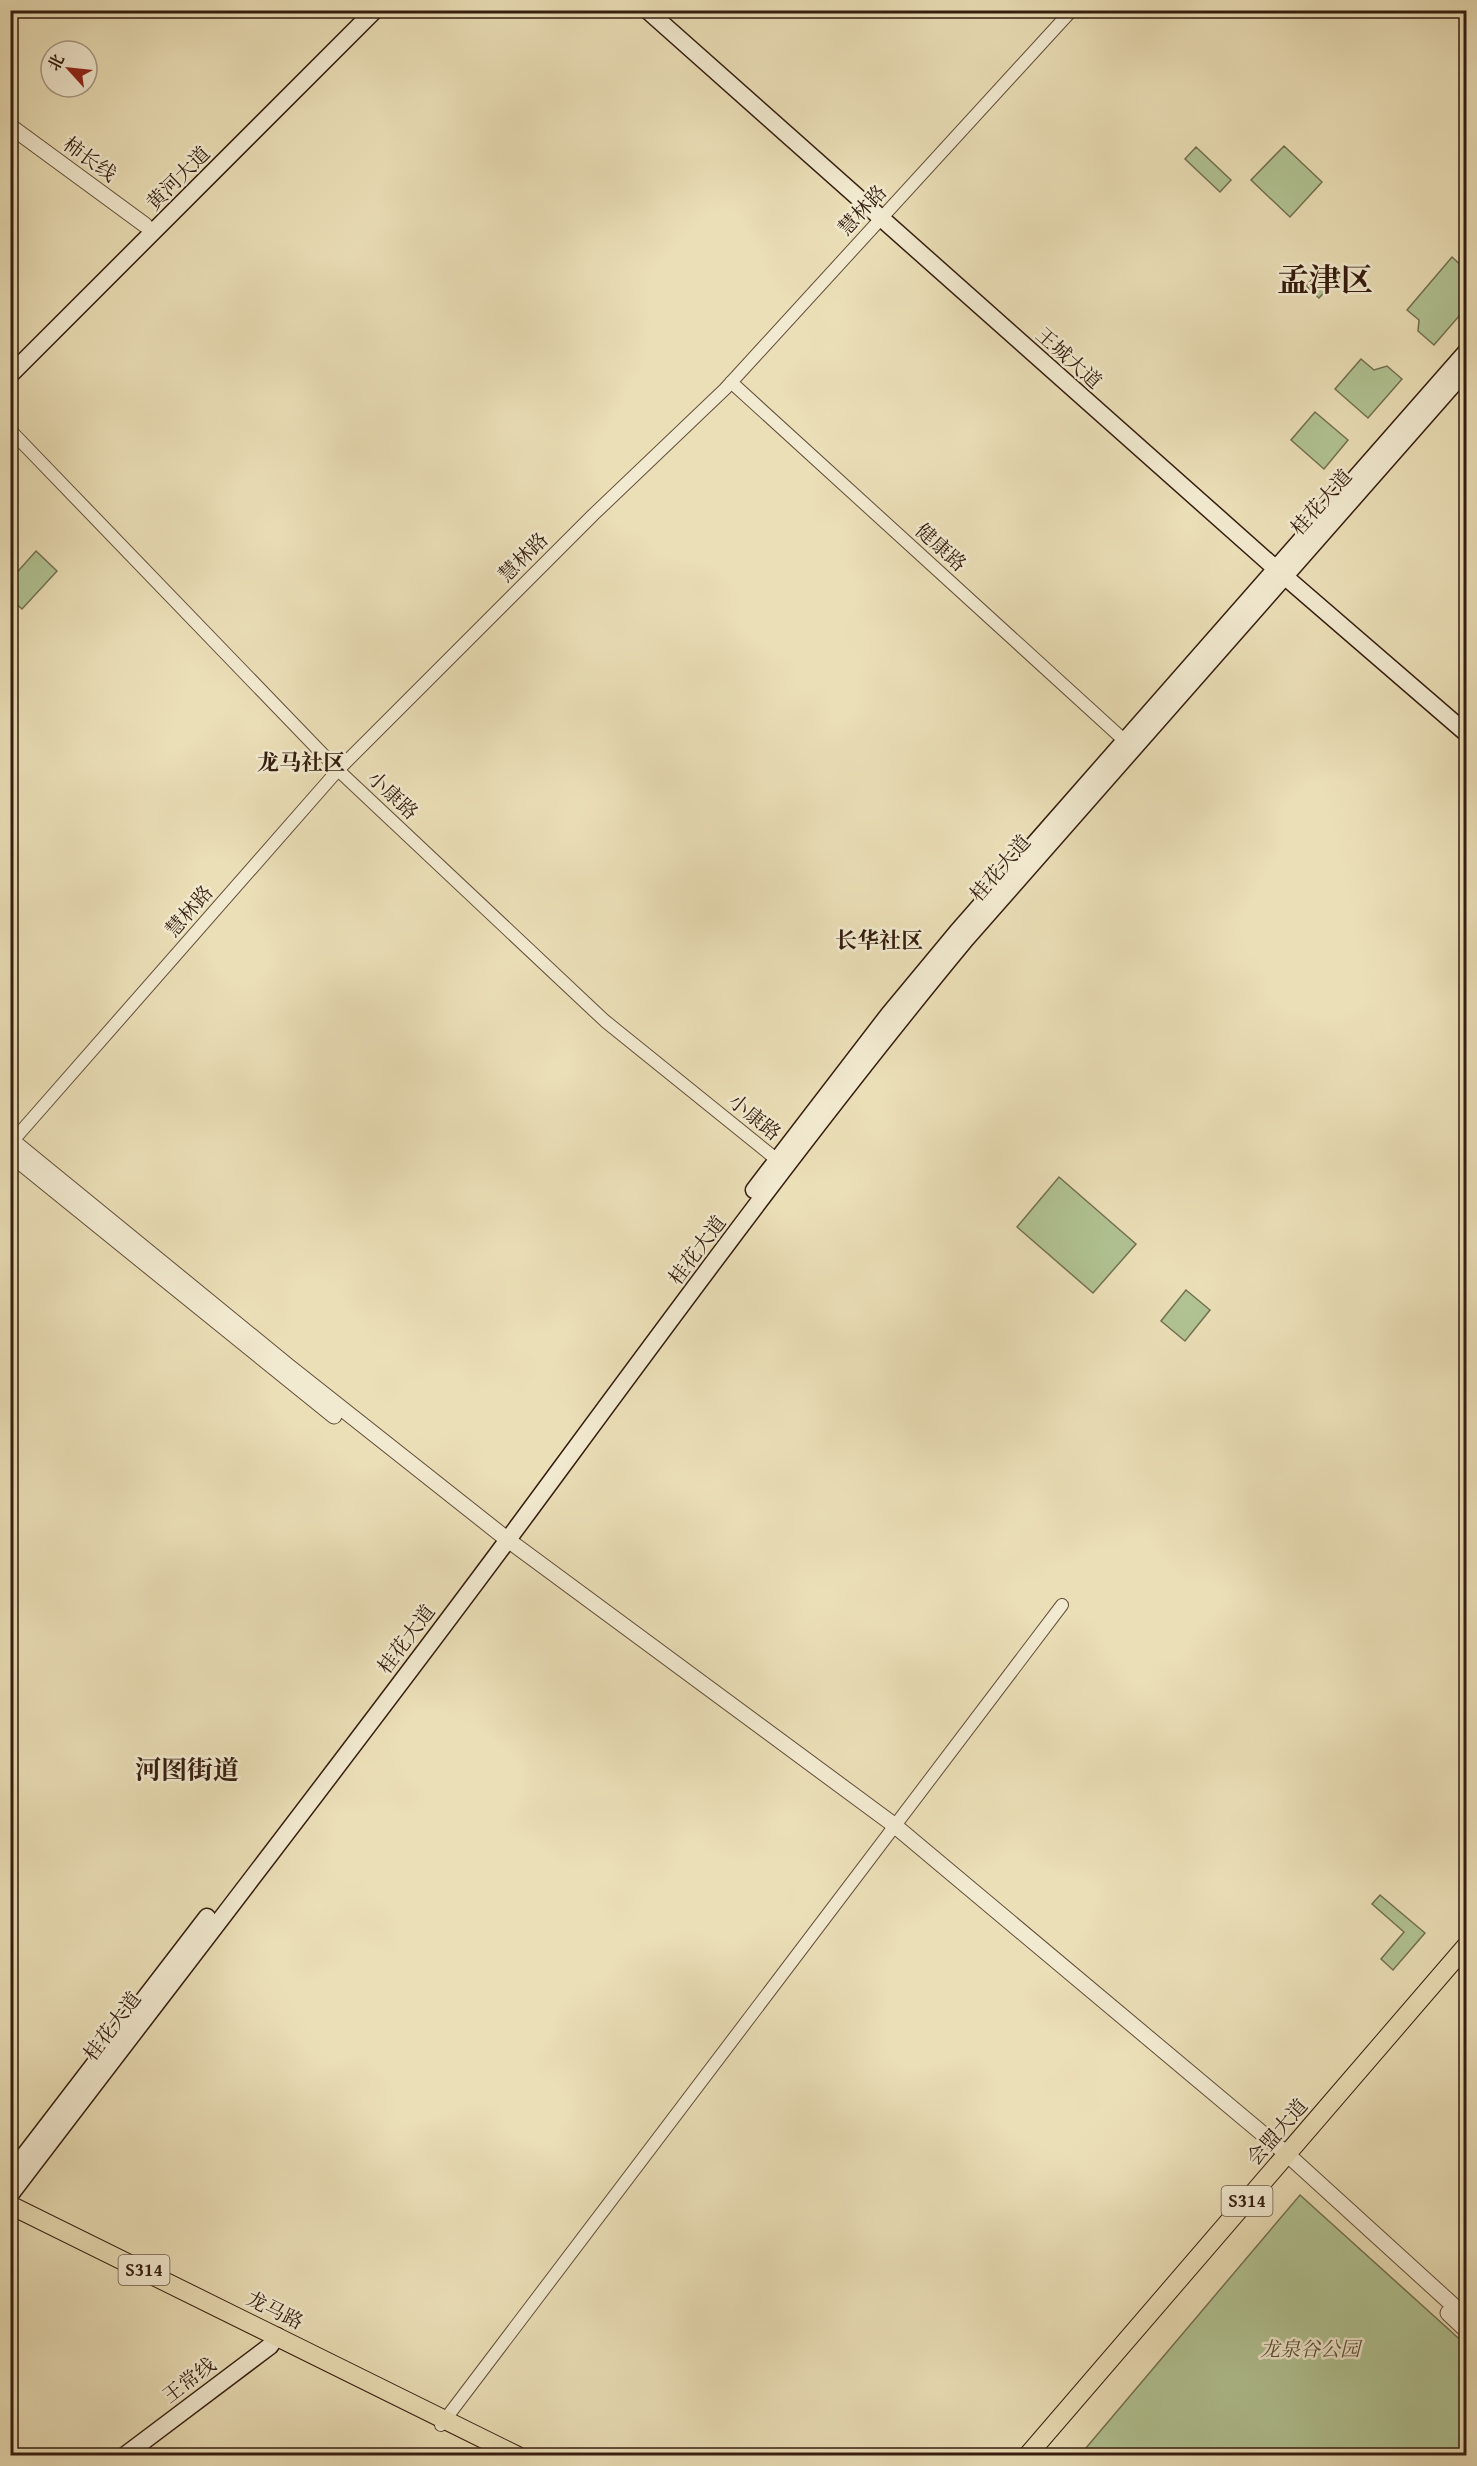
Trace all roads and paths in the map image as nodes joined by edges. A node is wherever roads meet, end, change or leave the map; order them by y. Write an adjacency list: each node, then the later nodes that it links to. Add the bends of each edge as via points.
1 (359, 10): 8 (main road, 黄河大道)
2 (375, 10): 12 (main road, 黄河大道)
3 (647, 10): 7 (main road, 王城大道)
4 (659, 10): 7 (main road, 王城大道)
5 (1072, 10): 7 (street, 慧林路)
6 (10, 126): 8 (street, 柿长线)
7 (884, 216): 13 (street, 慧林路); 15 (main road, 王城大道)
8 (145, 225): 10 (main road, 黄河大道)
9 (1467, 352): 15 (main road, 桂花大道)
10 (10, 361)
11 (1467, 370): 15 (main road, 桂花大道)
12 (10, 375)
13 (732, 382): 18 (street, 健康路); 19 (street, 慧林路)
14 (10, 430): 19 (street, 小康路)
15 (1281, 569): 16 (main road, 王城大道); 17 (main road, 王城大道); 18 (main road, 桂花大道); 22 (main road, 桂花大道, via 898,1021)
16 (1467, 724)
17 (1467, 733)
18 (1125, 741): 21 (main road, 桂花大道, via 957,932)
19 (338, 770): 20 (street, 慧林路); 21 (street, 小康路, via 605,1022)
20 (11, 1148): 22 (street)
21 (776, 1159): 22 (main road, 桂花大道)
22 (501, 1540): 24 (street); 28 (main road, 桂花大道); 29 (main road, 桂花大道)
23 (1062, 1605): 24 (street)
24 (892, 1828): 27 (street); 35 (street)
25 (1467, 1946): 27 (main road, 会盟大道 / S314)
26 (1467, 1964): 27 (main road, 会盟大道 / S314)
27 (1288, 2162): 32 (street); 33 (street); 39 (main road, 会盟大道 / S314); 40 (main road, 会盟大道 / S314)
28 (10, 2174)
29 (10, 2195)
30 (10, 2205): 34 (main road, 龙马路 / S314)
31 (10, 2217): 34 (main road, 龙马路 / S314)
32 (1467, 2317)
33 (1467, 2330)
34 (274, 2341): 35 (main road, 龙马路 / S314); 36 (main road, 王常线)
35 (442, 2423): 37 (main road, 龙马路 / S314); 38 (main road, 龙马路 / S314)
36 (124, 2456)
37 (499, 2456)
38 (518, 2456)
39 (1027, 2456)
40 (1040, 2456)

